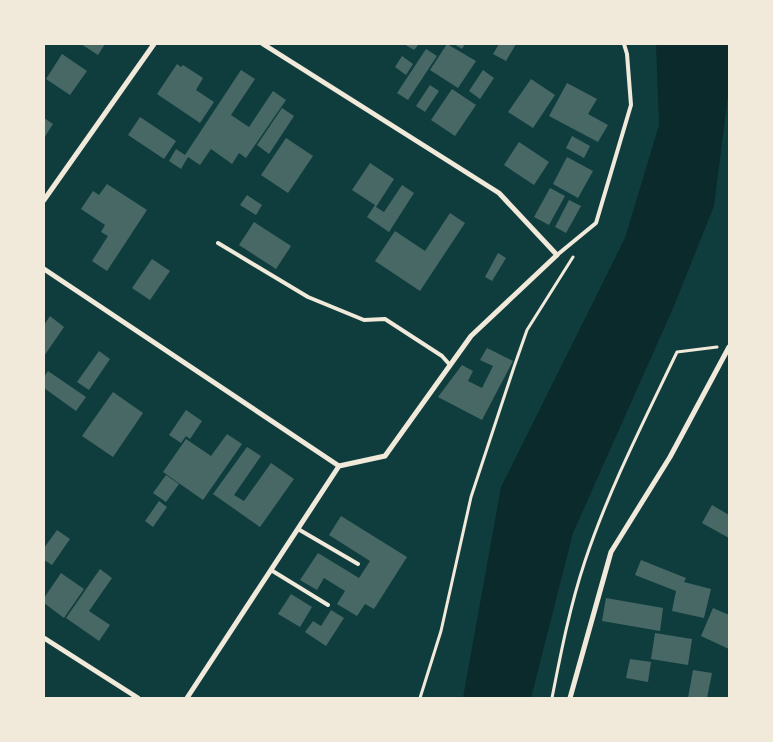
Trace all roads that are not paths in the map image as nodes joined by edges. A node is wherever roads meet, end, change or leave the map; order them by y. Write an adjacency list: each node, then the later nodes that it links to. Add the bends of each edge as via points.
1 (154, 44): 4 (street)
2 (263, 44): 6 (street, via 499,193)
3 (624, 44): 6 (lane, via 631,105 596,224)
4 (44, 200)
5 (218, 243): 9 (lane, via 308,297 364,320 385,319 442,356)
6 (557, 255): 9 (street, via 471,336)
7 (44, 269): 10 (street)
8 (729, 347): 18 (street, via 670,457 611,552)
9 (450, 365): 10 (street, via 386,456)
10 (339, 466): 11 (street)
11 (298, 529): 12 (lane); 13 (street)
12 (358, 564)
13 (271, 570): 14 (lane); 17 (street)
14 (328, 605)
15 (44, 638): 16 (street)
16 (138, 698)
17 (188, 698)
18 (570, 698)

